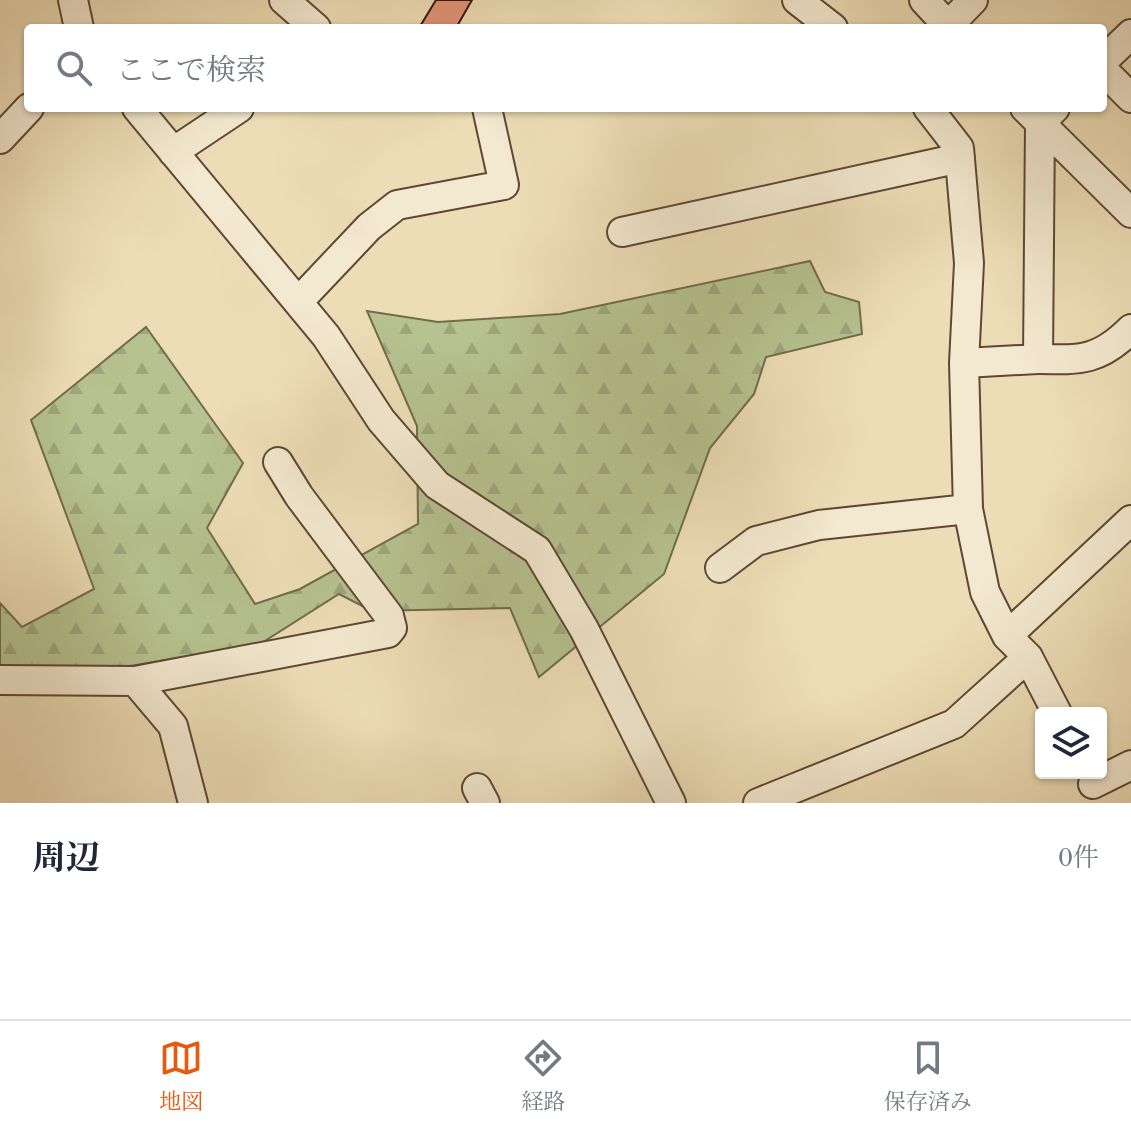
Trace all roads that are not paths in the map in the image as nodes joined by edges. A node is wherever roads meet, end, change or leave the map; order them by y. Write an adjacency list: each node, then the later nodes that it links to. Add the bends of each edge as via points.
1 (73, 0): 6 (street)
2 (284, 0): 7 (street)
3 (797, 0): 8 (street)
4 (924, 0): 9 (street)
5 (973, 0): 10 (street)
6 (78, 24)
7 (311, 24)
8 (828, 24)
9 (946, 24)
10 (952, 24)
11 (1131, 34): 12 (street)
12 (1107, 57)
13 (1107, 74): 14 (street)
14 (1131, 98)
15 (25, 112): 21 (street)
16 (140, 112): 22 (street)
17 (233, 112): 22 (street)
18 (488, 112): 26 (street, via 504,185 397,205)
19 (931, 112): 23 (street, via 959,148)
20 (1040, 113): 24 (street); 28 (street)
21 (0, 139)
22 (173, 152): 26 (street)
23 (960, 158): 25 (street); 29 (street, via 969,263)
24 (1131, 213)
25 (622, 232)
26 (298, 302): 42 (street, via 381,420 437,485 537,550 584,629)
27 (1131, 329): 28 (street, via 1115,345 1086,360)
28 (1038, 359): 29 (street)
29 (964, 363): 31 (street)
30 (278, 462): 37 (street, via 389,616 392,628 383,635)
31 (968, 509): 33 (street, via 819,525 756,541); 34 (street, via 985,592)
32 (1131, 520): 34 (street)
33 (720, 568)
34 (1007, 636): 35 (street)
35 (1028, 657): 38 (street); 43 (street, via 954,724)
36 (0, 680): 37 (street)
37 (135, 681): 41 (street, via 173,726)
38 (1054, 707)
39 (1131, 765): 40 (street)
40 (1095, 787)
41 (193, 803)
42 (671, 803)
43 (760, 803)

